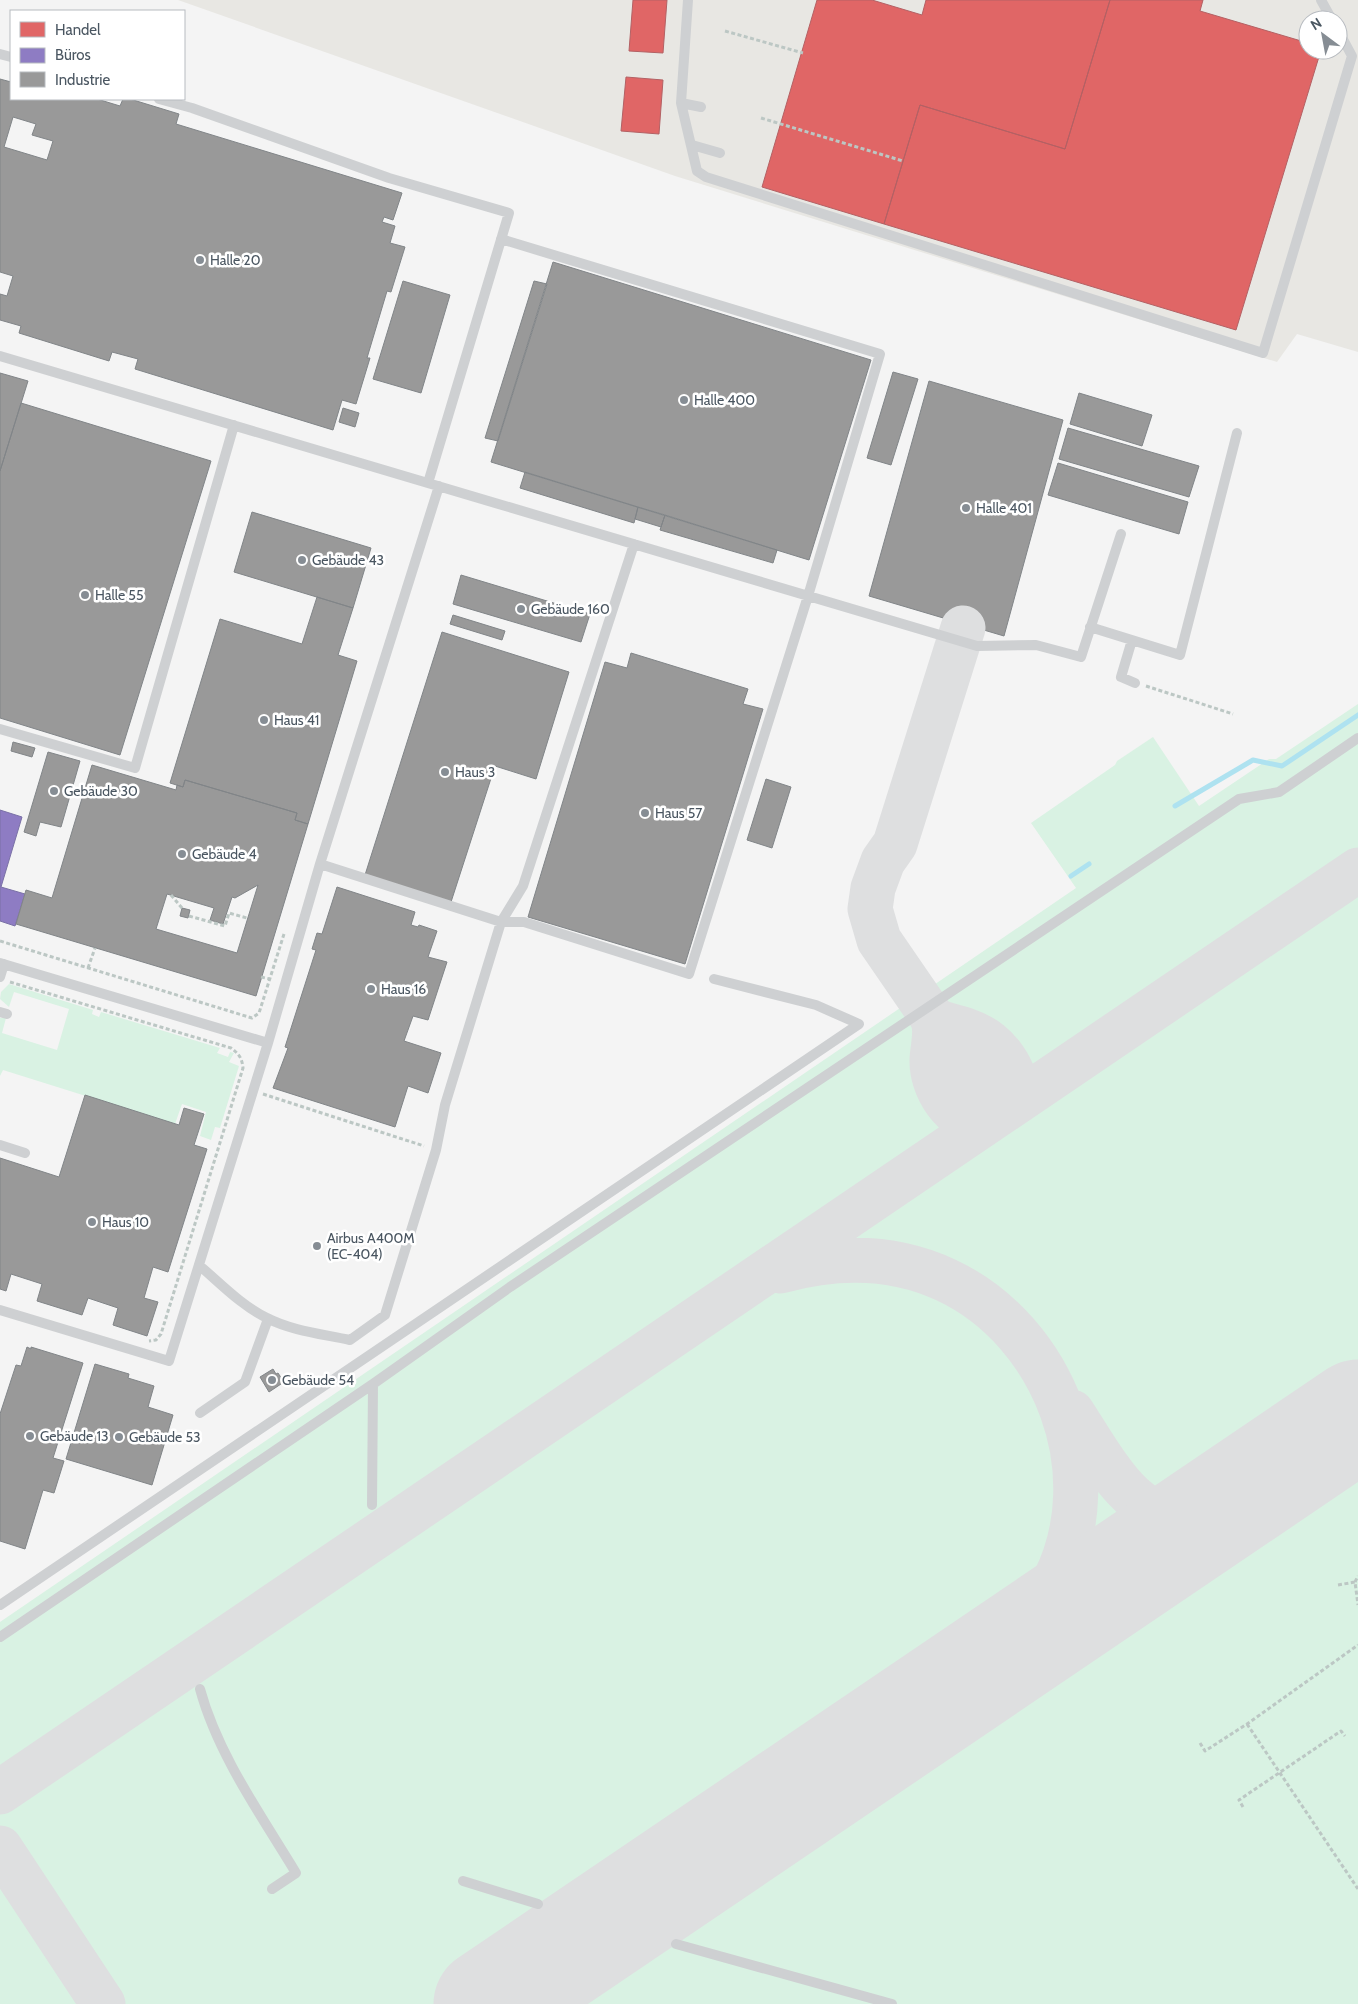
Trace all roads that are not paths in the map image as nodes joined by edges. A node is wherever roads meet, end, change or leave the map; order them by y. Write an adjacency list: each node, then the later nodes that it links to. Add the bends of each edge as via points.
1 (688, 0): 4 (lane)
2 (1348, 49): 6 (lane, via 1352,56 1263,353 706,177 697,171)
3 (163, 100): 8 (lane, via 389,178 509,214)
4 (681, 103): 5 (lane); 6 (lane)
5 (700, 107)
6 (692, 145): 7 (lane)
7 (720, 153)
8 (501, 239): 12 (lane); 16 (lane, via 880,354)
9 (0, 356): 10 (lane)
10 (234, 425): 12 (lane); 20 (lane, via 135,768)
11 (1237, 432): 18 (lane, via 1180,655)
12 (428, 483): 13 (lane)
13 (439, 486): 15 (lane); 22 (lane)
14 (1120, 534): 17 (lane)
15 (634, 544): 16 (lane); 23 (lane, via 523,886)
16 (808, 596): 17 (lane, via 977,646 1036,645 1081,657); 23 (lane, via 689,974 524,922)
17 (1090, 628): 18 (lane)
18 (1132, 640): 19 (lane, via 1121,677)
19 (1135, 683)
20 (0, 729)
21 (1358, 738): 33 (lane, via 1279,792 1239,799 519,1282)
22 (320, 864): 23 (lane); 27 (lane)
23 (501, 922): 32 (lane, via 386,1315 350,1340)
24 (2, 963): 25 (lane); 27 (lane)
25 (5, 979)
26 (714, 979): 36 (lane, via 816,1005 858,1024)
27 (268, 1044): 30 (lane)
28 (0, 1145): 29 (lane)
29 (25, 1153)
30 (200, 1266): 31 (lane, via 169,1361); 32 (lane)
31 (1, 1313)
32 (268, 1319): 34 (lane, via 244,1382)
33 (373, 1384): 35 (lane); 37 (lane)
34 (200, 1413)
35 (372, 1505)
36 (0, 1605)
37 (0, 1637)
38 (200, 1689): 40 (lane, via 208,1719 296,1873)
39 (463, 1882): 41 (lane)
40 (272, 1889)
41 (538, 1904)
42 (676, 1944): 43 (lane)
43 (890, 2004)

